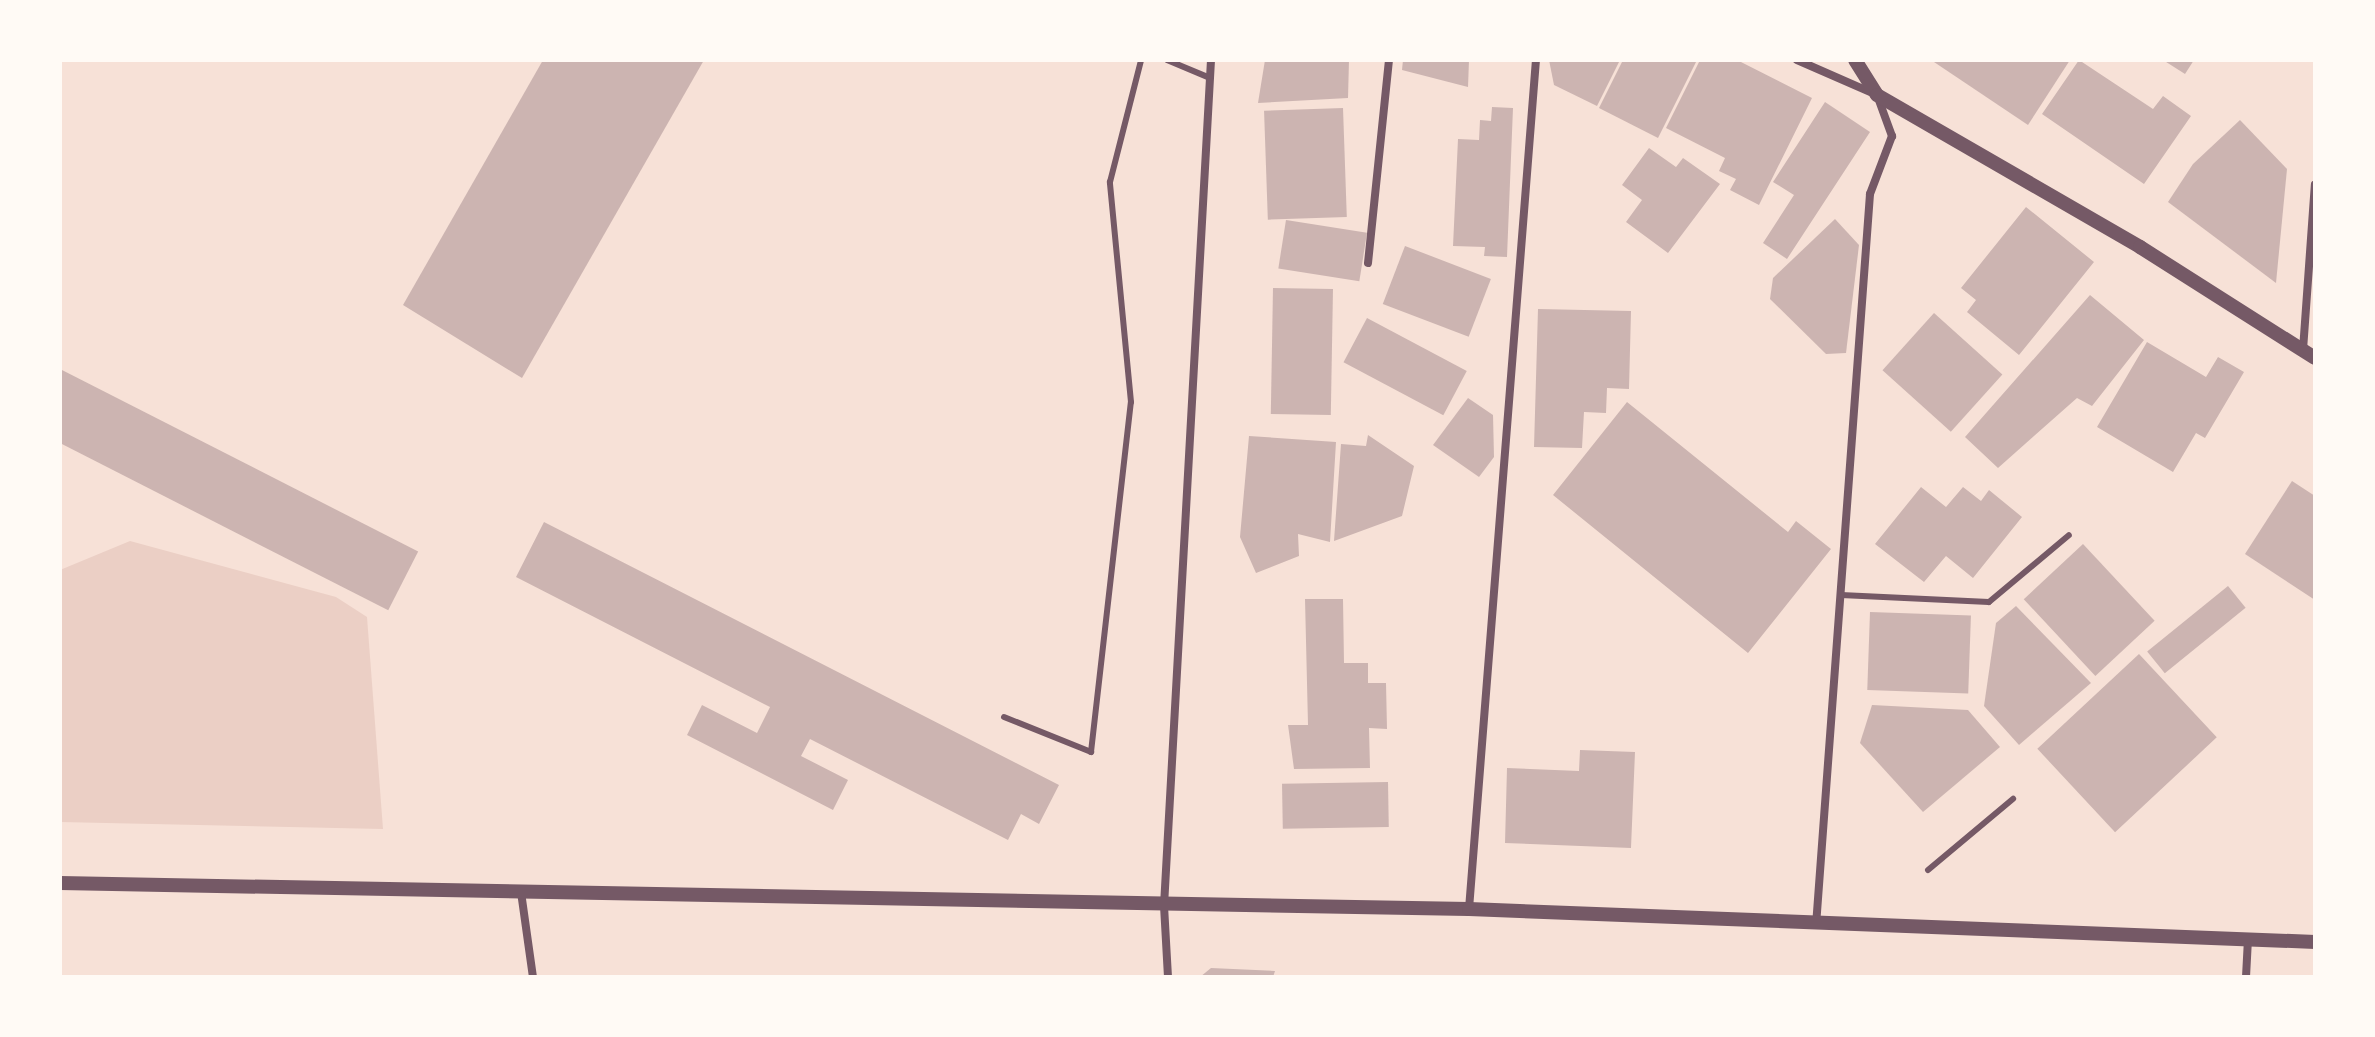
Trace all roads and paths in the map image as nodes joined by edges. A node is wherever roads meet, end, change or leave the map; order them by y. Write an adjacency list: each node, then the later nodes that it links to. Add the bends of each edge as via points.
1 (1141, 60): 15 (lane, via 1110,182 1131,402 1091,752)
2 (1167, 60): 8 (lane)
3 (1211, 60): 8 (street)
4 (1389, 60): 11 (street)
5 (1536, 60): 21 (street)
6 (1797, 60): 9 (street)
7 (1855, 60): 9 (street)
8 (1210, 78): 20 (street)
9 (1877, 95): 12 (street, via 2140,247); 14 (street, via 1892,136 1870,194)
10 (2315, 184): 12 (street)
11 (1368, 263)
12 (2309, 354)
13 (2069, 535): 14 (lane, via 1989,602)
14 (1841, 595): 22 (street)
15 (1004, 717)
16 (2013, 799): 17 (lane)
17 (1928, 870)
18 (60, 883): 19 (street)
19 (521, 892): 20 (street); 25 (street)
20 (1164, 906): 21 (street); 26 (street)
21 (1469, 909): 22 (street)
22 (1816, 925): 23 (street)
23 (2248, 940): 24 (street); 27 (street)
24 (2315, 942)
25 (533, 977)
26 (1168, 977)
27 (2246, 977)

